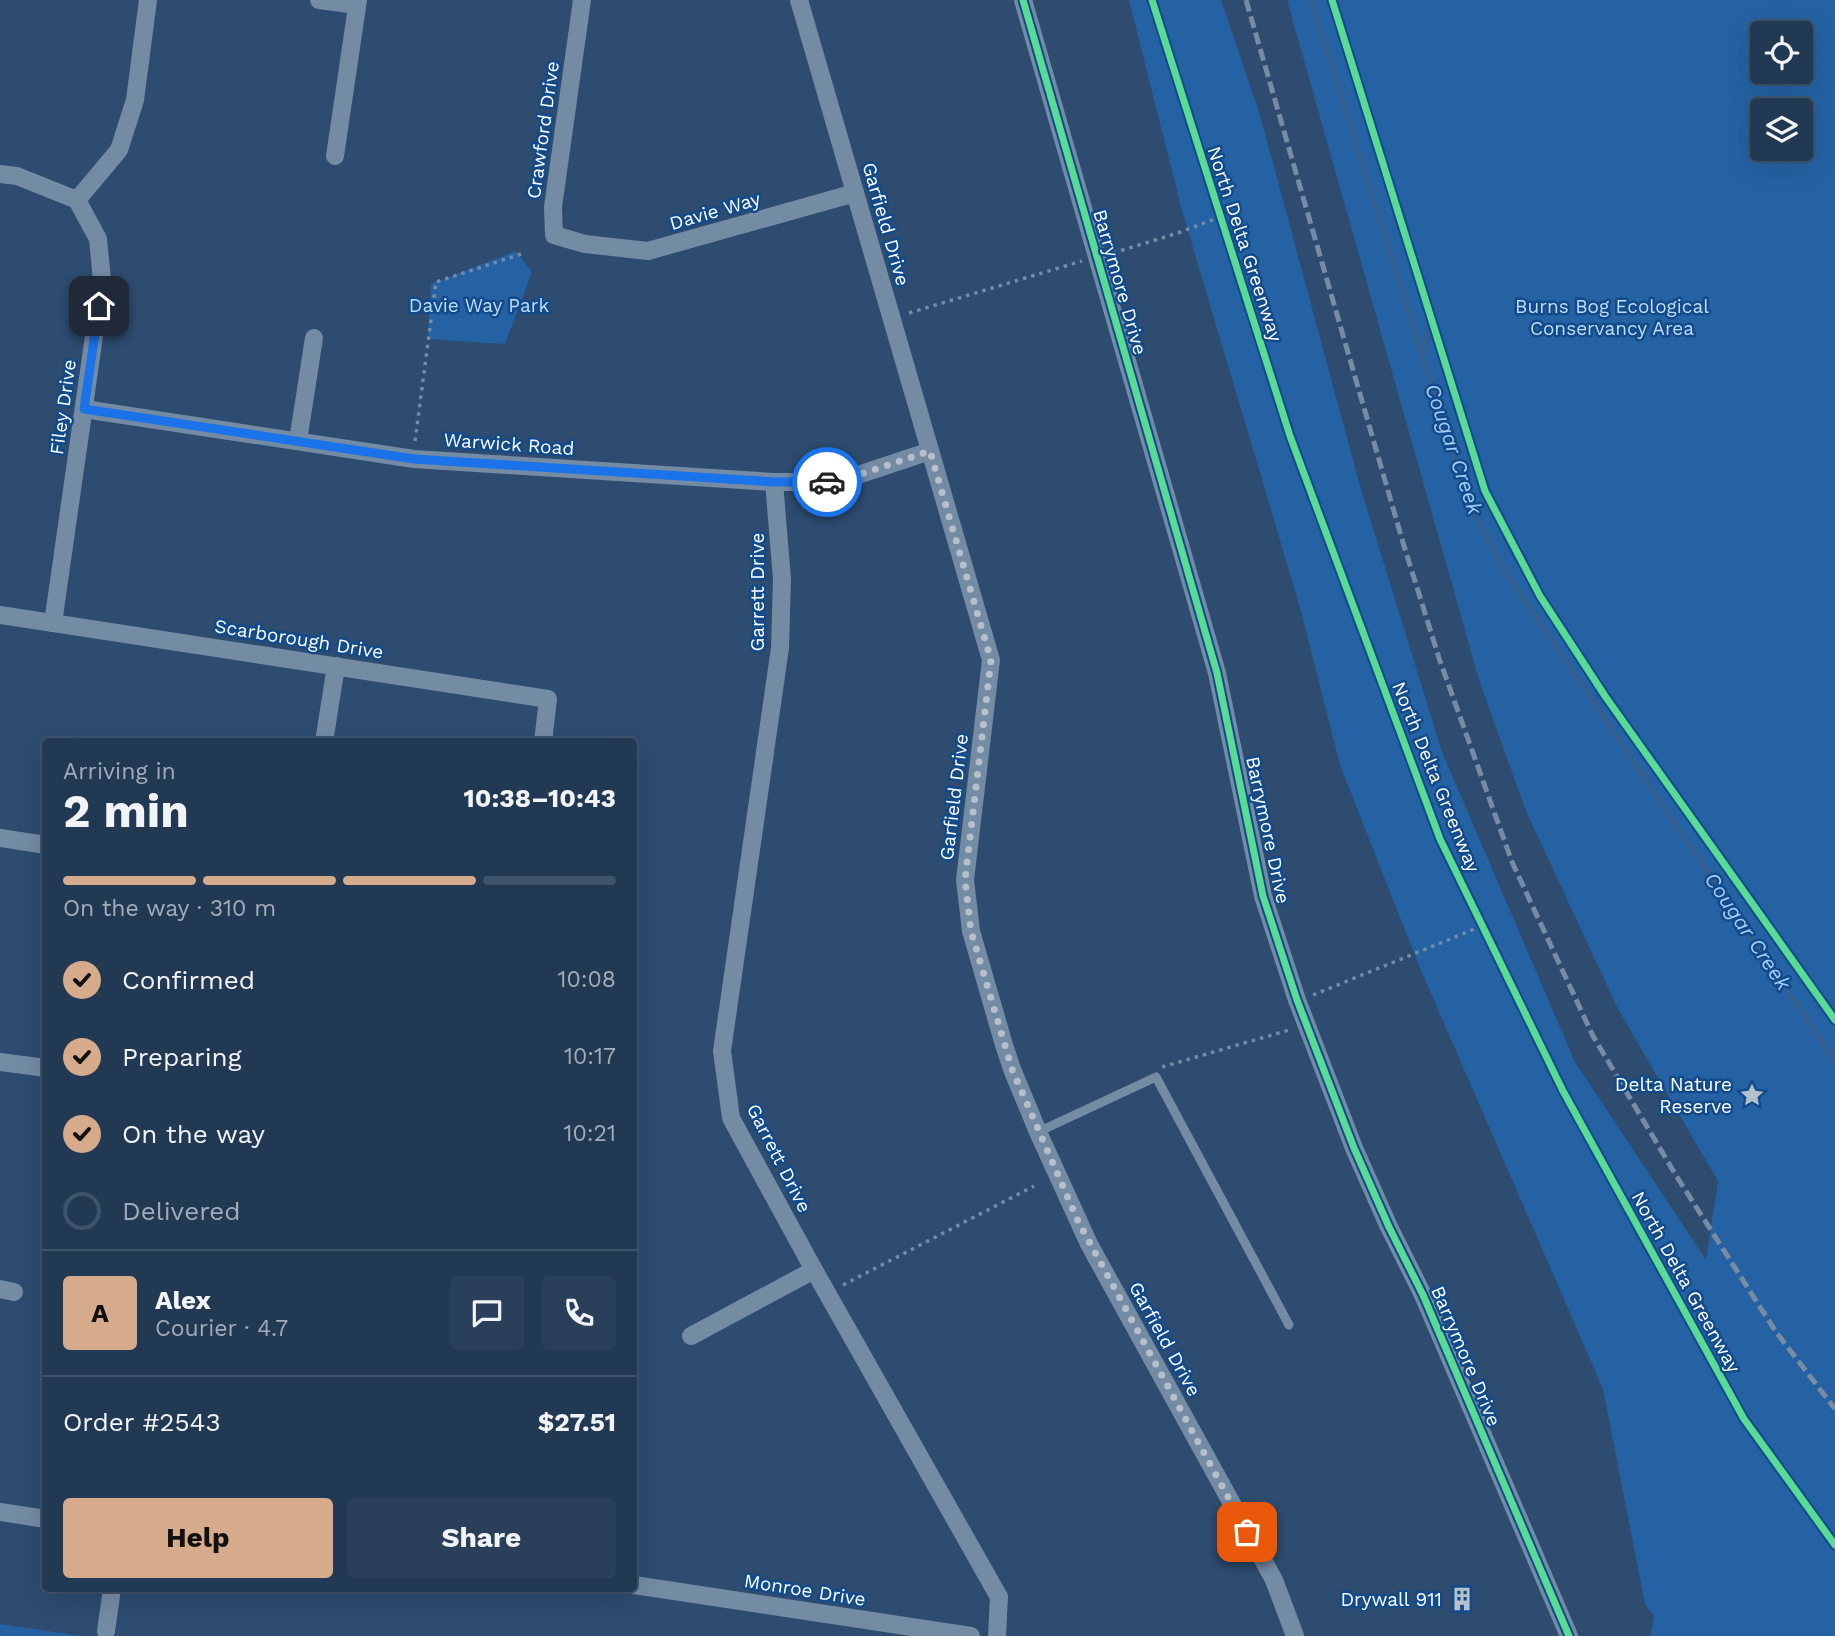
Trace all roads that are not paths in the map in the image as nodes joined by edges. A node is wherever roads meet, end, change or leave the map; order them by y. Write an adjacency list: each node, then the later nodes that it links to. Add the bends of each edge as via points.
1 (148, 0): 10 (street, via 135,100 119,150)
2 (319, 0): 6 (street)
3 (582, 0): 11 (street, Crawford Drive, via 553,207 554,235)
4 (799, 0): 9 (street, Garfield Drive)
5 (1023, 0): 38 (street, Barrymore Drive, via 1217,673 1264,896 1293,987 1354,1148 1423,1295)
6 (357, 3): 7 (street)
7 (335, 156)
8 (0, 174): 10 (street, via 17,176)
9 (855, 193): 11 (street, Davie Way, via 649,251); 15 (street, Garfield Drive)
10 (77, 200): 13 (street, Filey Drive, via 98,239 102,280)
11 (585, 244)
12 (314, 338): 14 (street)
13 (84, 409): 14 (street, Warwick Road); 18 (street, Filey Drive)
14 (299, 441): 16 (street, Warwick Road, via 414,459)
15 (930, 451): 16 (street, Warwick Road, via 837,482); 26 (street, Garfield Drive, via 991,660 965,880 971,931 1012,1069)
16 (774, 482): 27 (street, Garrett Drive, via 782,579 780,648 722,1051 731,1118)
17 (0, 615): 18 (street, Scarborough Drive)
18 (53, 623): 19 (street, Scarborough Drive)
19 (336, 666): 20 (street); 21 (street, Scarborough Drive, via 548,699)
20 (325, 738)
21 (543, 738)
22 (0, 838): 23 (street)
23 (42, 844)
24 (0, 1062): 25 (street)
25 (42, 1067)
26 (1038, 1132): 28 (lane, via 1156,1077); 37 (street, Garfield Drive, via 1089,1244 1274,1580)
27 (814, 1270): 29 (street); 36 (street, Garrett Drive, via 999,1597)
28 (1289, 1325)
29 (691, 1336)
30 (0, 1512): 31 (street)
31 (42, 1518)
32 (637, 1585): 35 (street, Monroe Drive)
33 (112, 1592): 34 (street)
34 (106, 1631)
35 (971, 1636)
36 (997, 1636)
37 (1295, 1636)
38 (1569, 1636)

